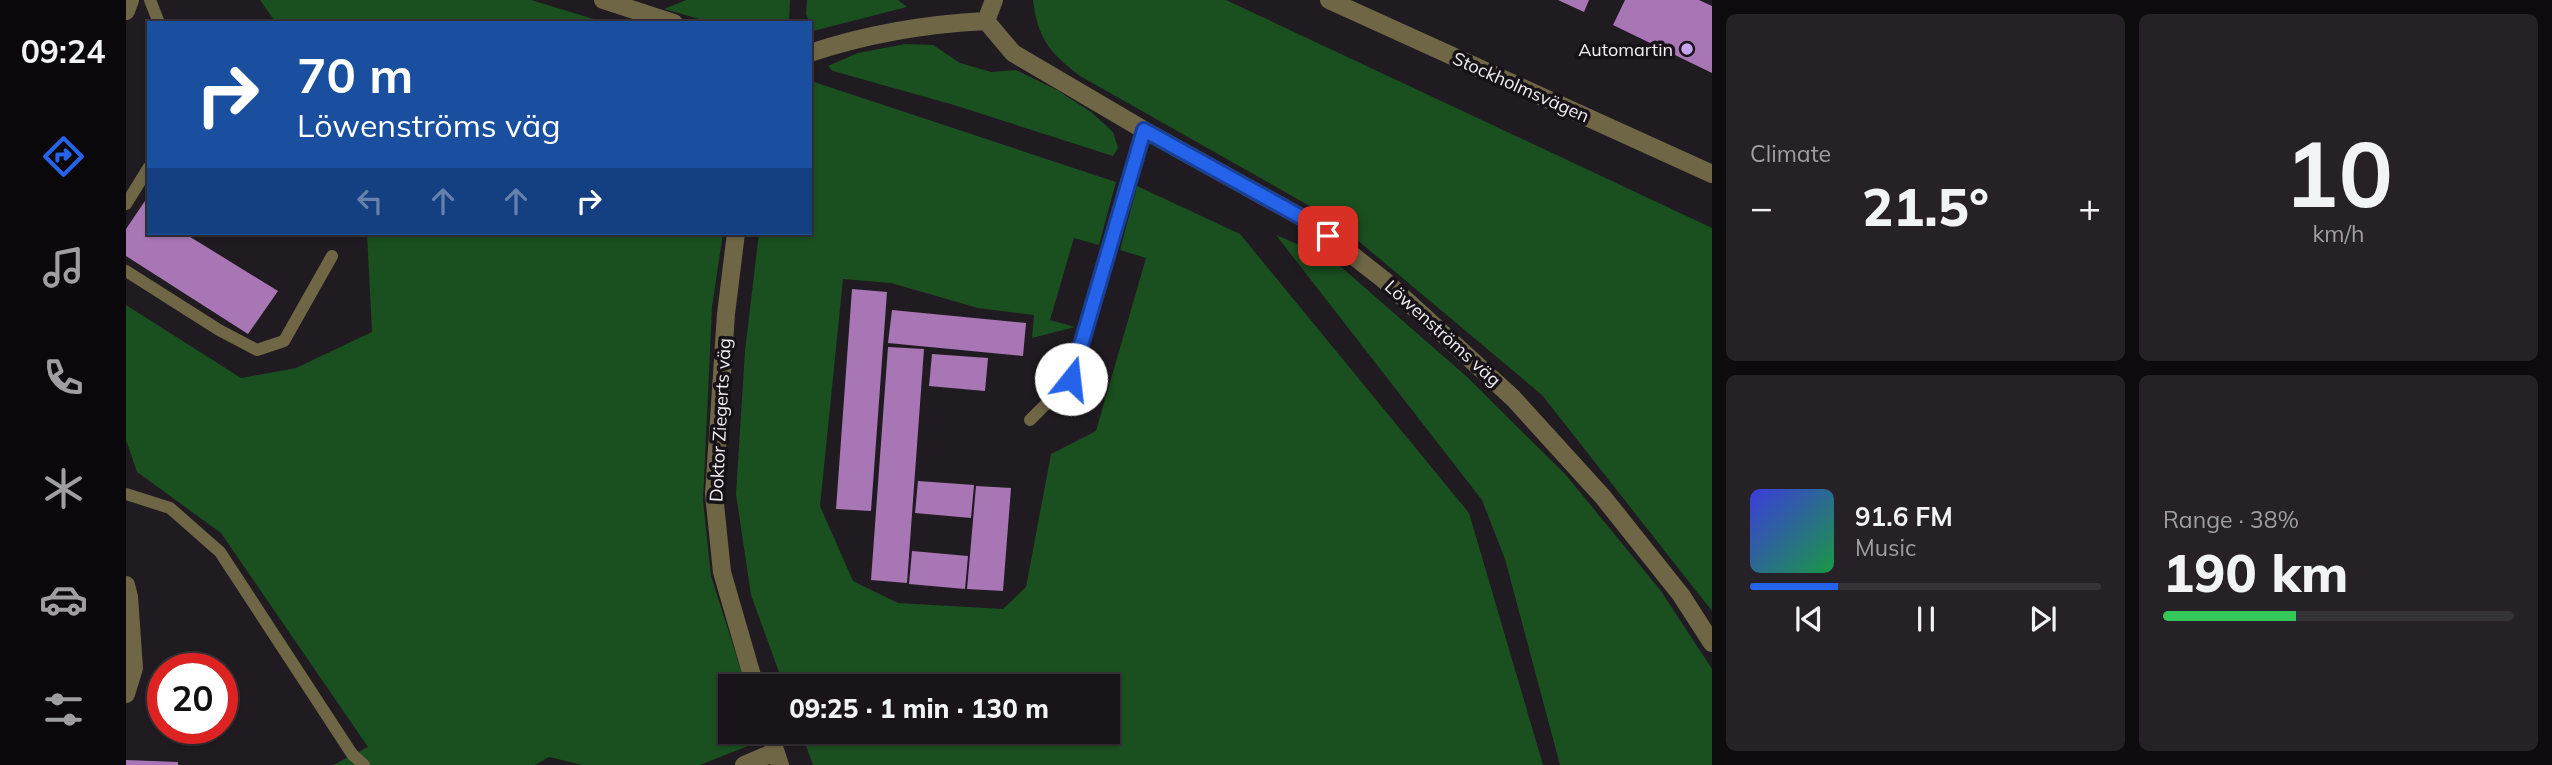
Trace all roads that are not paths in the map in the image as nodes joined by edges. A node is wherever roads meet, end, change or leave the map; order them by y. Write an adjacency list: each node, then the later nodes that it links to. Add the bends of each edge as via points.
1 (130, 0): 6 (street)
2 (150, 0): 7 (lane)
3 (603, 0): 8 (street)
4 (994, 0): 9 (street)
5 (1329, 0): 13 (street, Stockholmsvägen)
6 (126, 11)
7 (158, 21)
8 (668, 21)
9 (986, 21): 10 (street, via 944,23 852,39); 11 (street, Löwenströms väg, via 1013,53)
10 (812, 52)
11 (1144, 130): 18 (lane, via 1071,379); 21 (street, Löwenströms väg, via 1310,222 1384,280 1513,398 1603,497 1681,595)
12 (147, 170): 14 (lane)
13 (1712, 174)
14 (126, 204)
15 (736, 235): 22 (street, Doktor Ziegerts väg, via 714,494 722,572)
16 (332, 256): 17 (lane, via 284,341 257,350)
17 (126, 271)
18 (1030, 420)
19 (126, 494): 25 (lane, via 170,508 220,552 352,754)
20 (126, 585): 23 (street, via 134,668)
21 (1712, 643)
22 (752, 674)
23 (126, 694)
24 (777, 759): 26 (street)
25 (364, 765)
26 (744, 765)

